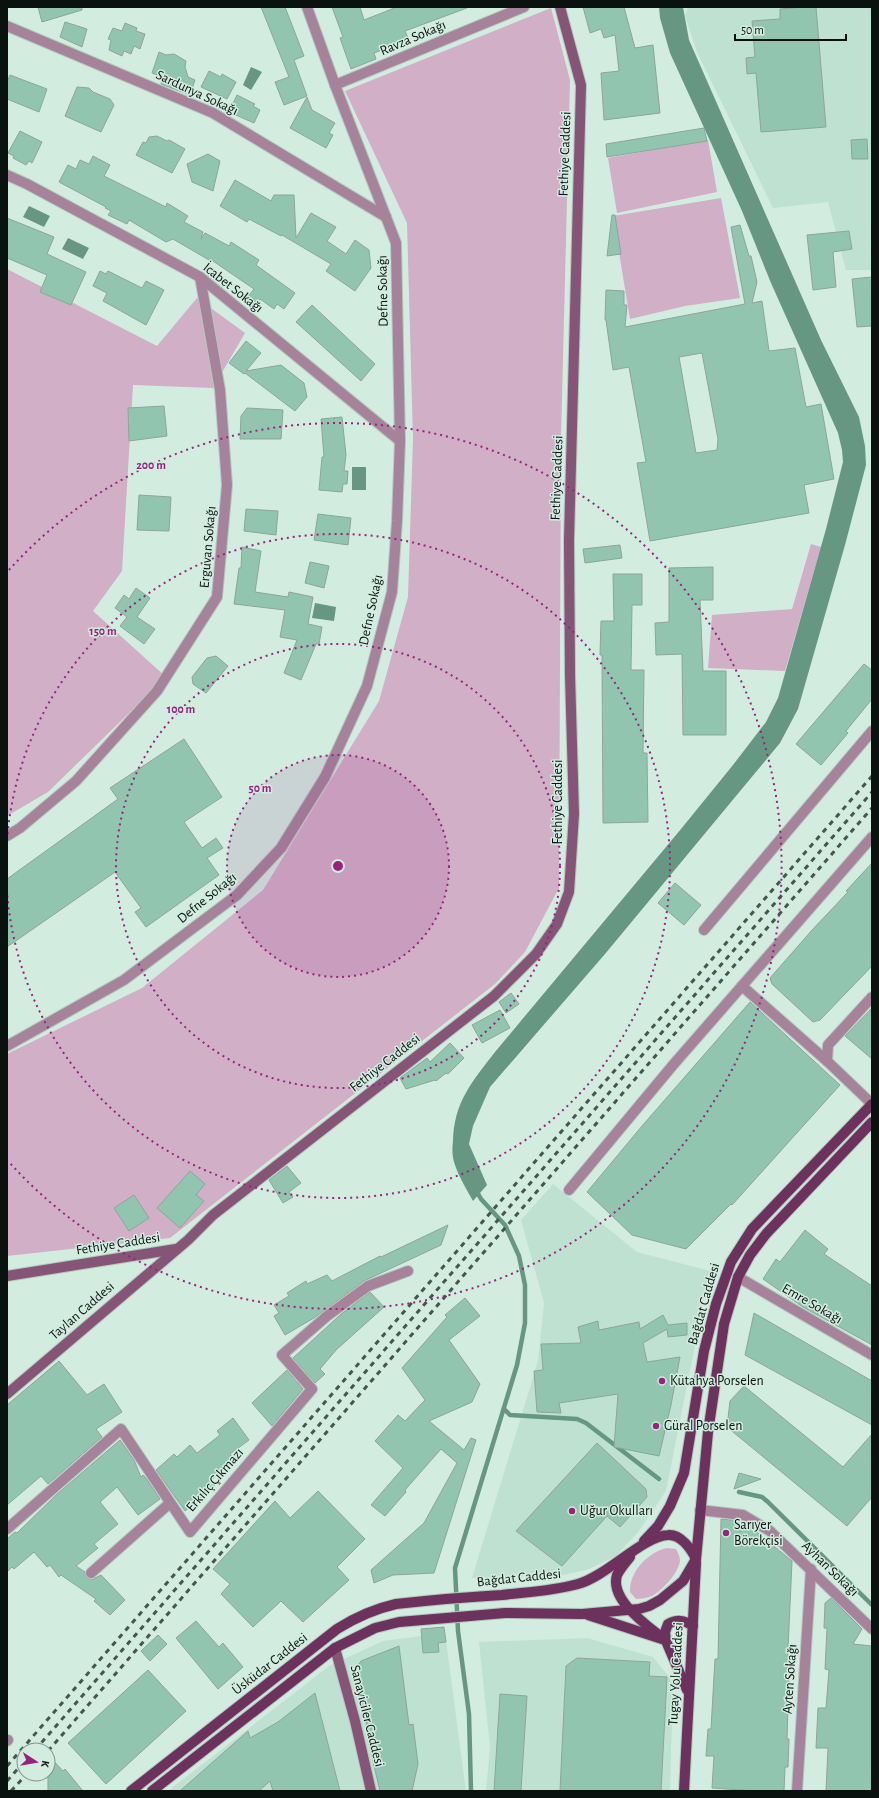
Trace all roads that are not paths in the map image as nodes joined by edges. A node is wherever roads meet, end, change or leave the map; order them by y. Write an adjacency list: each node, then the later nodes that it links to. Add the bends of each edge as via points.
1 (307, 7): 5 (street, Defne Sokağı)
2 (524, 7): 5 (street, Ravza Sokağı)
3 (560, 7): 21 (street, Fethiye Caddesi, via 581,85 570,540 574,814 569,892 557,924 536,954 494,996 214,1215)
4 (7, 26): 7 (street, Sardunya Sokağı, via 213,113)
5 (335, 85): 7 (street, Defne Sokağı)
6 (7, 175): 8 (street, İcabet Sokağı)
7 (386, 217): 9 (street, Defne Sokağı, via 396,243)
8 (200, 277): 9 (street, İcabet Sokağı); 11 (street, Erguvan Sokağı, via 220,390 227,485 217,597 157,691 76,781)
9 (400, 441): 16 (street, Defne Sokağı, via 392,592 367,686 325,777 281,848 237,895 124,980)
10 (872, 731): 13 (street)
11 (7, 836)
12 (872, 838): 14 (street)
13 (704, 930)
14 (742, 986): 17 (street); 20 (street)
15 (872, 997): 17 (street, via 828,1045)
16 (7, 1046)
17 (827, 1061): 18 (street)
18 (872, 1104): 30 (main road, Bağdat Caddesi, via 752,1229 730,1262 704,1351 684,1472 678,1490 658,1526)
19 (872, 1122): 24 (main road, Bağdat Caddesi, via 766,1234)
20 (569, 1190)
21 (176, 1249): 23 (street, Fethiye Caddesi); 26 (street, Taylan Caddesi)
22 (408, 1272): 27 (street, Erkılıç Çıkmazı, via 368,1286 327,1316 282,1355 312,1389 190,1532)
23 (7, 1276)
24 (738, 1277): 25 (street, Emre Sokağı); 28 (main road, Bağdat Caddesi, via 724,1324 708,1432)
25 (872, 1355)
26 (7, 1394)
27 (170, 1504): 29 (street, Erkılıç Çıkmazı, via 121,1429); 33 (street)
28 (700, 1510): 31 (main road, Bağdat Caddesi); 32 (street, Ayhan Sokağı, via 743,1515 770,1531)
29 (7, 1530)
30 (636, 1549): 31 (main road, Bağdat Caddesi, via 658,1536 669,1534 690,1548); 34 (main road, Bağdat Caddesi, via 601,1574 579,1584 539,1592); 35 (main road, Bağdat Caddesi, via 619,1572 616,1582 619,1594)
31 (696, 1559): 35 (main road, Bağdat Caddesi, via 683,1581 669,1594 649,1606); 38 (main road, Tugay Yolu Caddesi)
32 (811, 1569): 39 (street, Ayhan Sokağı); 47 (street, Ayten Sokağı)
33 (91, 1573)
34 (443, 1600): 43 (main road, Üsküdar Caddesi, via 396,1604 358,1616 337,1629)
35 (631, 1610): 36 (main road, Bağdat Caddesi); 40 (main road)
36 (582, 1614): 37 (main road, Bağdat Caddesi, via 505,1613); 40 (main road)
37 (444, 1618): 41 (main road, Üsküdar Caddesi, via 388,1624)
38 (693, 1626): 40 (main road, via 684,1621 673,1621 668,1624 665,1632); 42 (main road, Tugay Yolu Caddesi)
39 (872, 1629)
40 (666, 1641): 42 (main road)
41 (336, 1648): 44 (main road, Üsküdar Caddesi); 45 (street, Sanayiciler Caddesi)
42 (689, 1694): 46 (main road, Tugay Yolu Caddesi)
43 (131, 1791)
44 (152, 1791)
45 (371, 1791)
46 (684, 1791)
47 (797, 1791)

